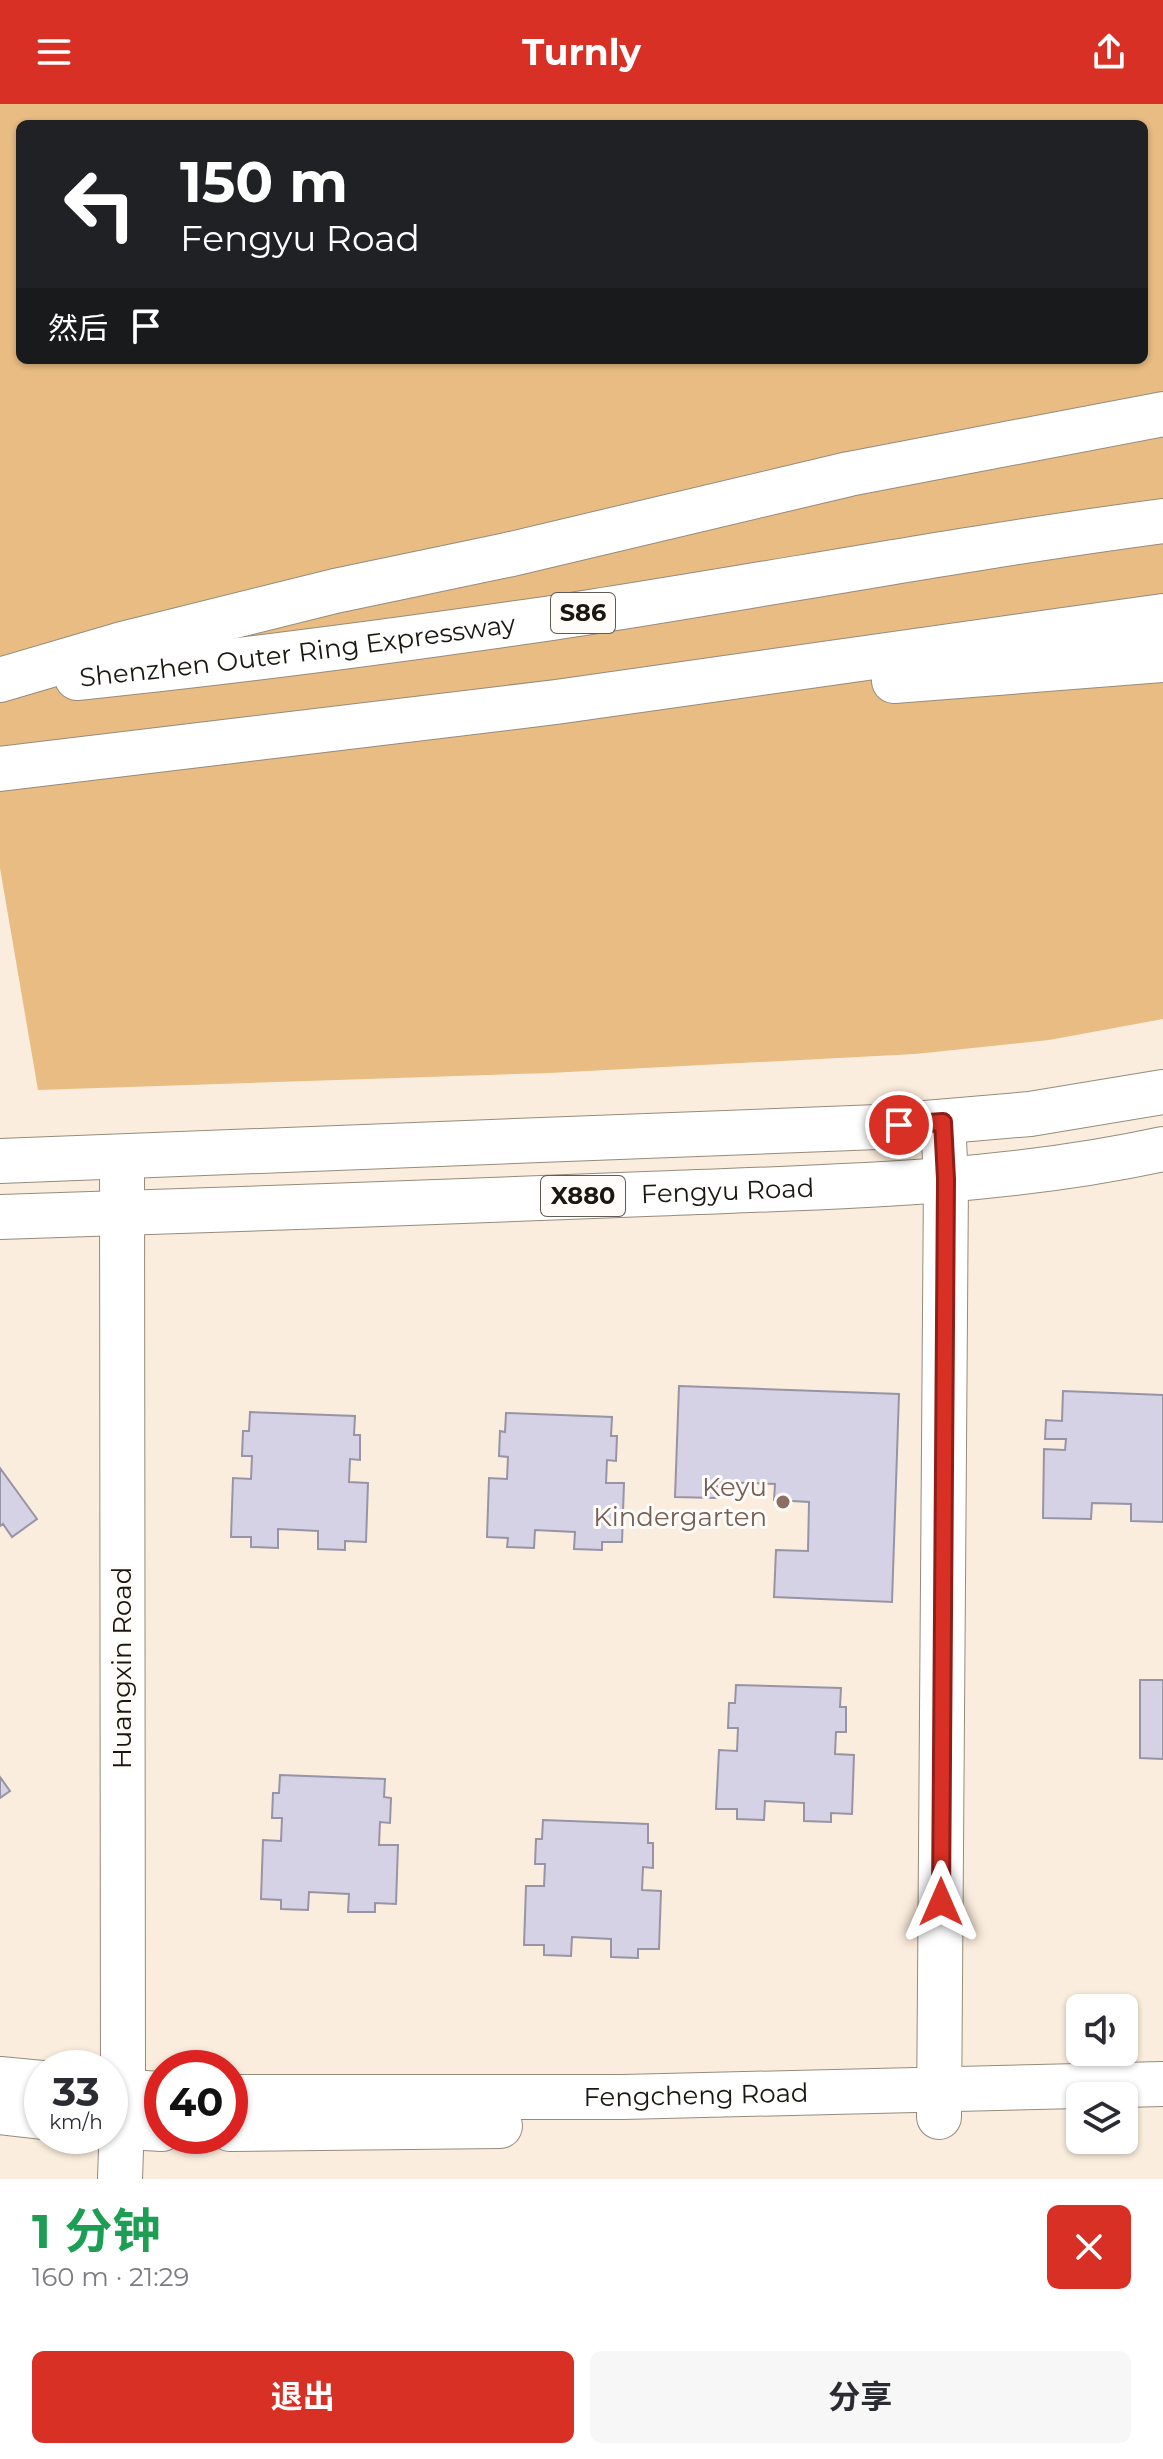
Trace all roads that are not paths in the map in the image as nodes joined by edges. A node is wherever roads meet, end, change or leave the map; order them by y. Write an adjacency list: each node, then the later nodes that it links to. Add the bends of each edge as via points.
1 (1163, 414): 5 (main road, via 849,474 335,591)
2 (1163, 521): 6 (main road, Shenzhen Outer Ring Expressway / S86, via 553,618)
3 (1163, 616): 7 (main road)
4 (1163, 660): 7 (main road)
5 (0, 680)
6 (0, 687)
7 (556, 702): 8 (main road)
8 (0, 769)
9 (1163, 1092): 10 (main road, X880)
10 (943, 1122): 12 (main road, X880); 14 (main road)
11 (1163, 1149): 14 (main road, Fengyu Road / X880, via 1111,1161)
12 (122, 1158): 13 (main road, X880); 15 (main road, Huangxin Road)
13 (0, 1161)
14 (946, 1179): 15 (main road, Fengyu Road / X880); 21 (main road)
15 (121, 1213): 16 (main road, Fengyu Road / X880); 23 (main road, Huangxin Road)
16 (0, 1217)
17 (0, 2079): 18 (main road)
18 (24, 2081)
19 (1163, 2084): 21 (main road, Fengcheng Road)
20 (248, 2097): 21 (main road, Fengcheng Road)
21 (939, 2104): 25 (main road, Fengcheng Road); 28 (main road, Fengcheng Road)
22 (1163, 2109): 24 (main road)
23 (131, 2110): 29 (main road, Huangxin Road)
24 (1138, 2110)
25 (1066, 2111)
26 (0, 2112): 27 (main road)
27 (24, 2115)
28 (248, 2128)
29 (120, 2179)

